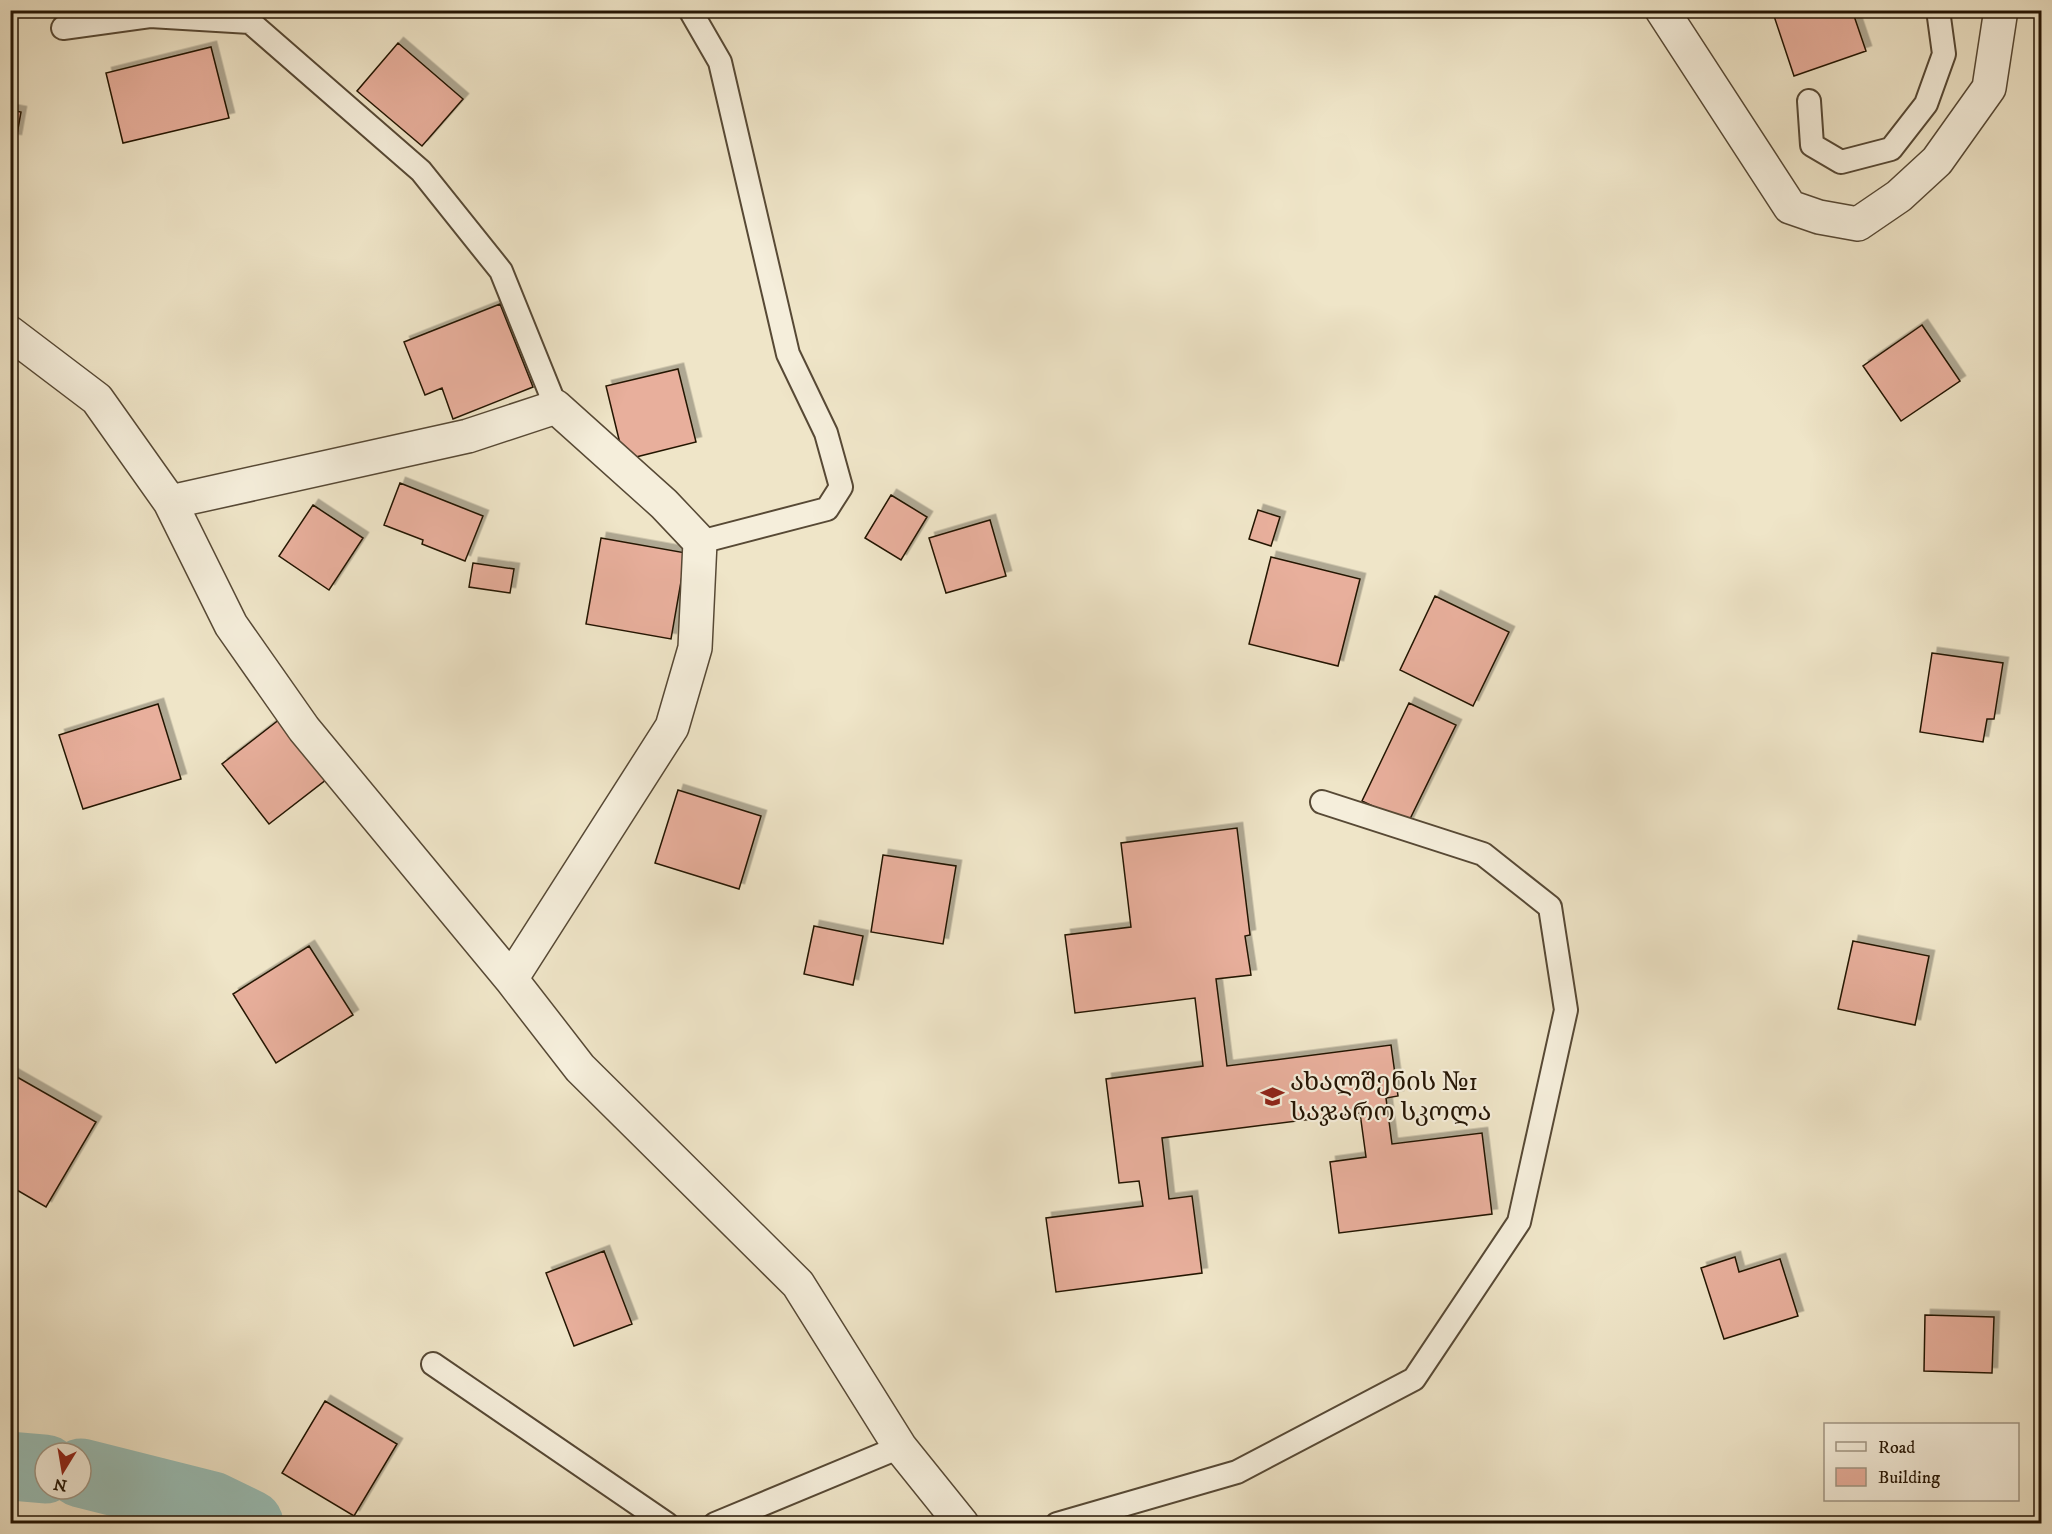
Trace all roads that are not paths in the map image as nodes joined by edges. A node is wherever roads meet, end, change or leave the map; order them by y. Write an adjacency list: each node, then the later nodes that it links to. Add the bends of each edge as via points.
1 (690, 10): 10 (lane, via 720,62 788,354 826,433 841,487 827,509)
2 (1662, 10): 4 (street, via 1790,207 1858,224 1899,196 1937,161 1989,88)
3 (1938, 10): 6 (lane, via 1944,54 1926,104 1891,148 1841,162 1812,145)
4 (1999, 10)
5 (63, 28): 8 (lane, via 150,16 250,22 421,171 501,271)
6 (1809, 101)
7 (10, 333): 9 (street, via 97,399)
8 (556, 407): 9 (street, via 468,436); 10 (street)
9 (170, 502): 12 (street, via 231,625 297,719)
10 (700, 542): 12 (street, via 695,648 672,727)
11 (1322, 802): 18 (lane, via 1483,854 1550,907 1566,1010 1519,1222 1414,1379 1237,1472)
12 (511, 979): 14 (street, via 580,1068 798,1284)
13 (433, 1364): 15 (lane)
14 (900, 1447): 16 (lane); 17 (street)
15 (667, 1524)
16 (716, 1524)
17 (962, 1524)
18 (1057, 1524)

